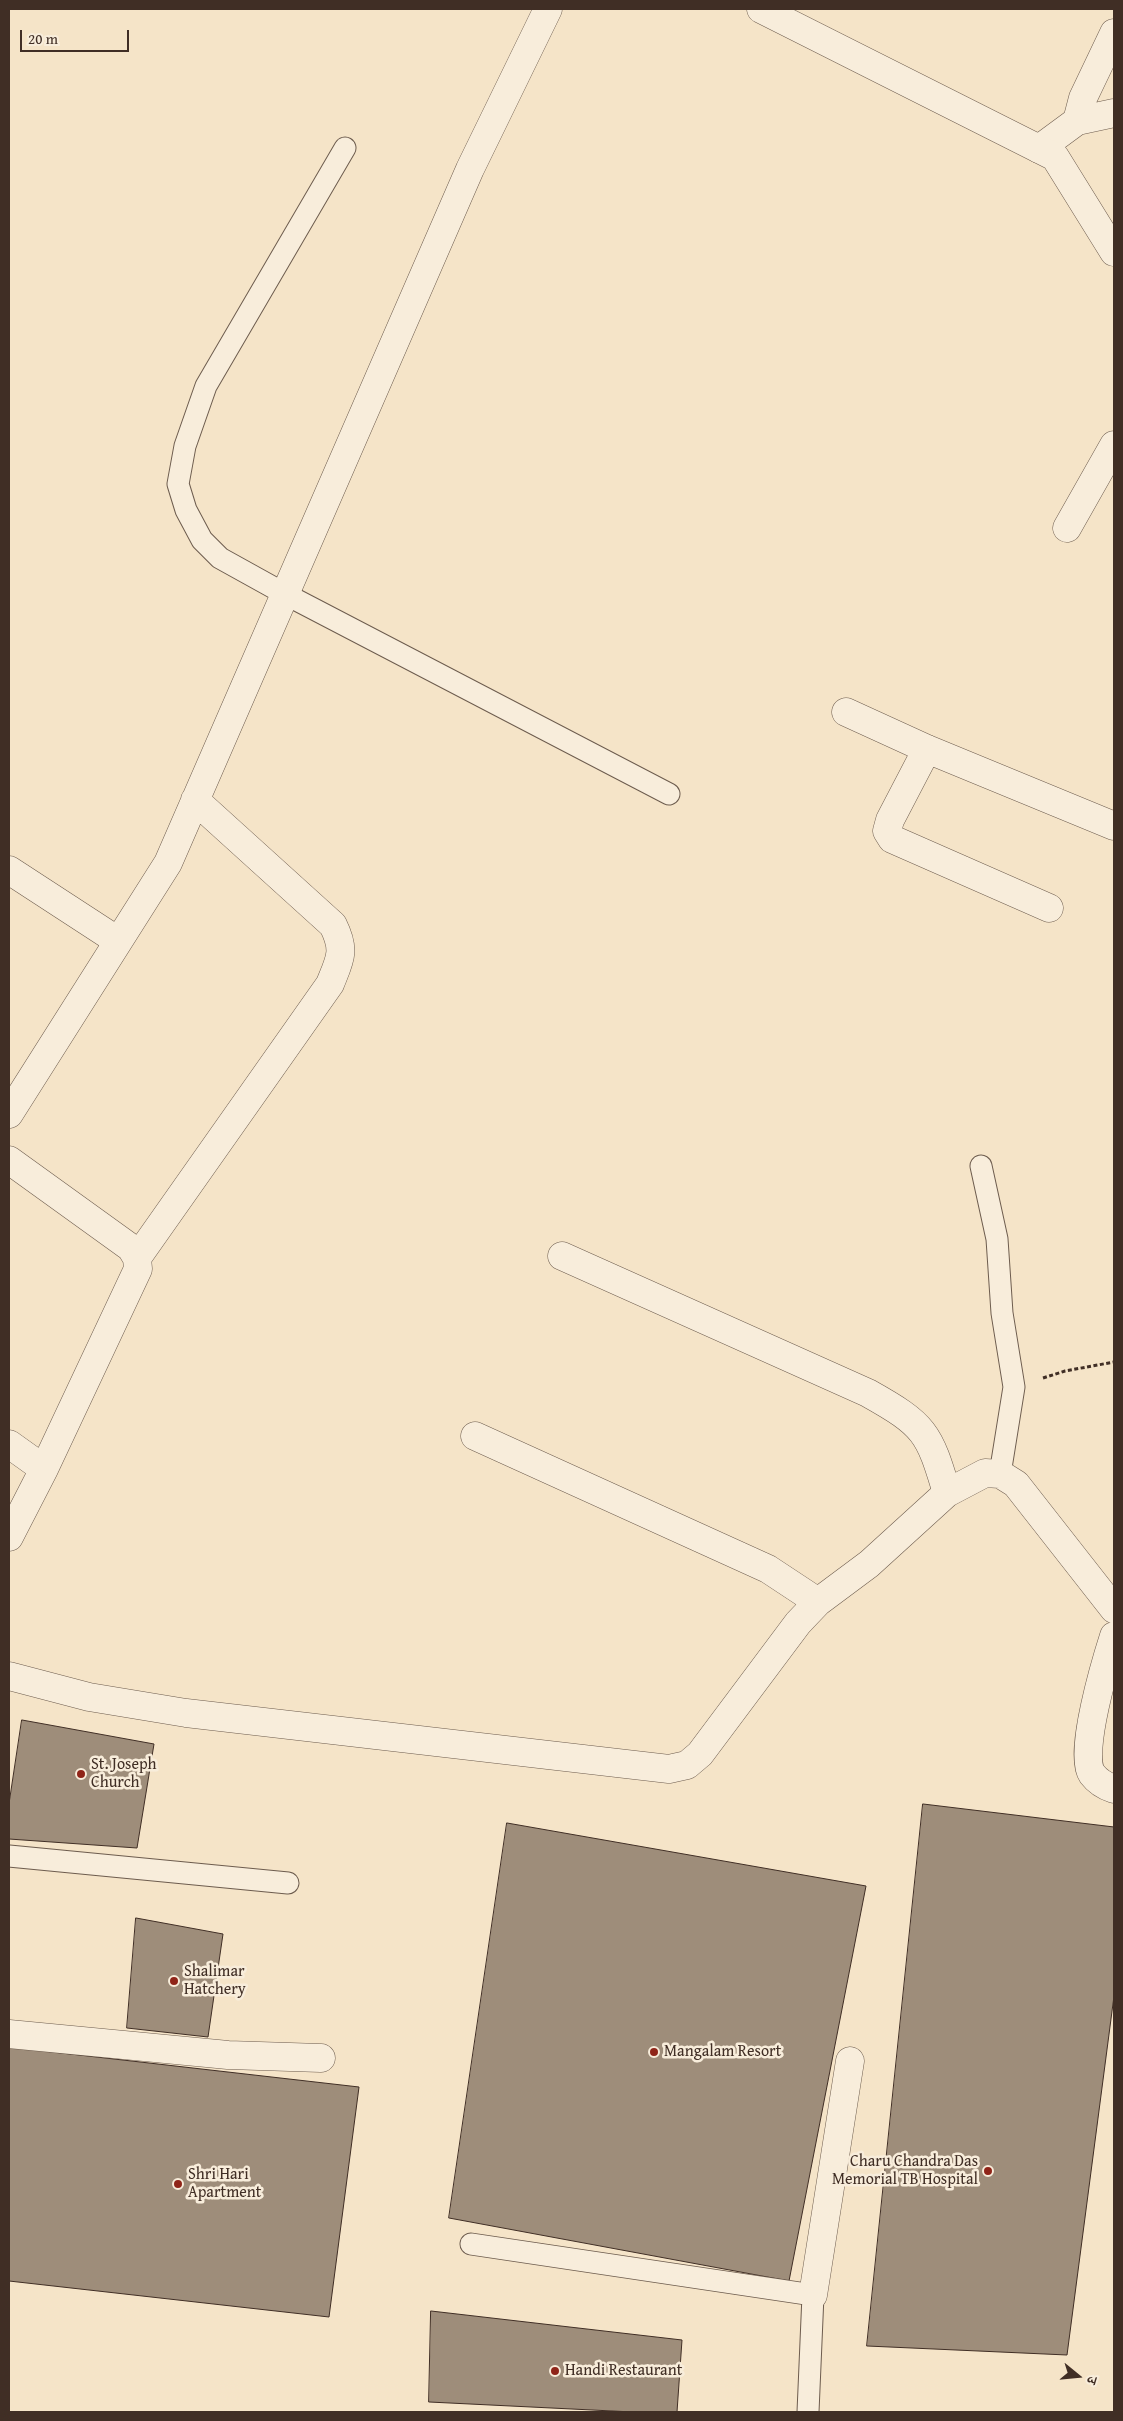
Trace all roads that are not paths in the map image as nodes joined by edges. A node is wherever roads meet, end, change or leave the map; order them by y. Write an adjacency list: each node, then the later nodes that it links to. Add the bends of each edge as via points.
1 (548, 9): 11 (street, via 470,169)
2 (761, 9): 7 (street)
3 (1114, 33): 5 (street, via 1083,98)
4 (1114, 113): 5 (street)
5 (1077, 121): 7 (street)
6 (345, 148): 11 (lane, via 206,386 185,446 178,484 186,510 202,540 220,558)
7 (1039, 150): 8 (street, via 1055,157)
8 (1114, 252)
9 (1114, 445): 10 (street)
10 (1067, 528)
11 (285, 594): 14 (lane); 15 (street)
12 (846, 712): 13 (street)
13 (927, 749): 16 (street); 18 (street, via 890,820 887,831 892,839)
14 (669, 794)
15 (195, 800): 19 (street, via 168,863); 24 (street, via 332,925 340,940 340,957 330,984)
16 (1114, 826)
17 (9, 870): 19 (street)
18 (1049, 908)
19 (118, 941): 20 (street)
20 (9, 1114)
21 (9, 1160): 24 (street, via 131,1248)
22 (981, 1166): 28 (lane, via 997,1239 1002,1313 1014,1387)
23 (562, 1256): 29 (street, via 902,1412 925,1432 936,1454)
24 (137, 1258): 27 (street, via 138,1269)
25 (476, 1436): 31 (street, via 768,1569)
26 (9, 1444): 27 (street)
27 (44, 1469): 30 (street)
28 (1000, 1474): 29 (street, via 985,1473); 32 (street, via 1016,1484)
29 (947, 1493): 31 (street, via 869,1564)
30 (9, 1537)
31 (818, 1602): 34 (street, via 798,1623 700,1754 687,1765 669,1769 186,1713 89,1697)
32 (1114, 1608)
33 (1114, 1636): 35 (street, via 1098,1688 1089,1754 1091,1773 1103,1785)
34 (9, 1676)
35 (1114, 1789)
36 (9, 1856): 37 (lane)
37 (288, 1883)
38 (9, 2034): 39 (street, via 228,2055)
39 (321, 2058)
40 (850, 2061): 42 (street)
41 (471, 2244): 42 (lane)
42 (814, 2295): 43 (lane)
43 (808, 2412)

